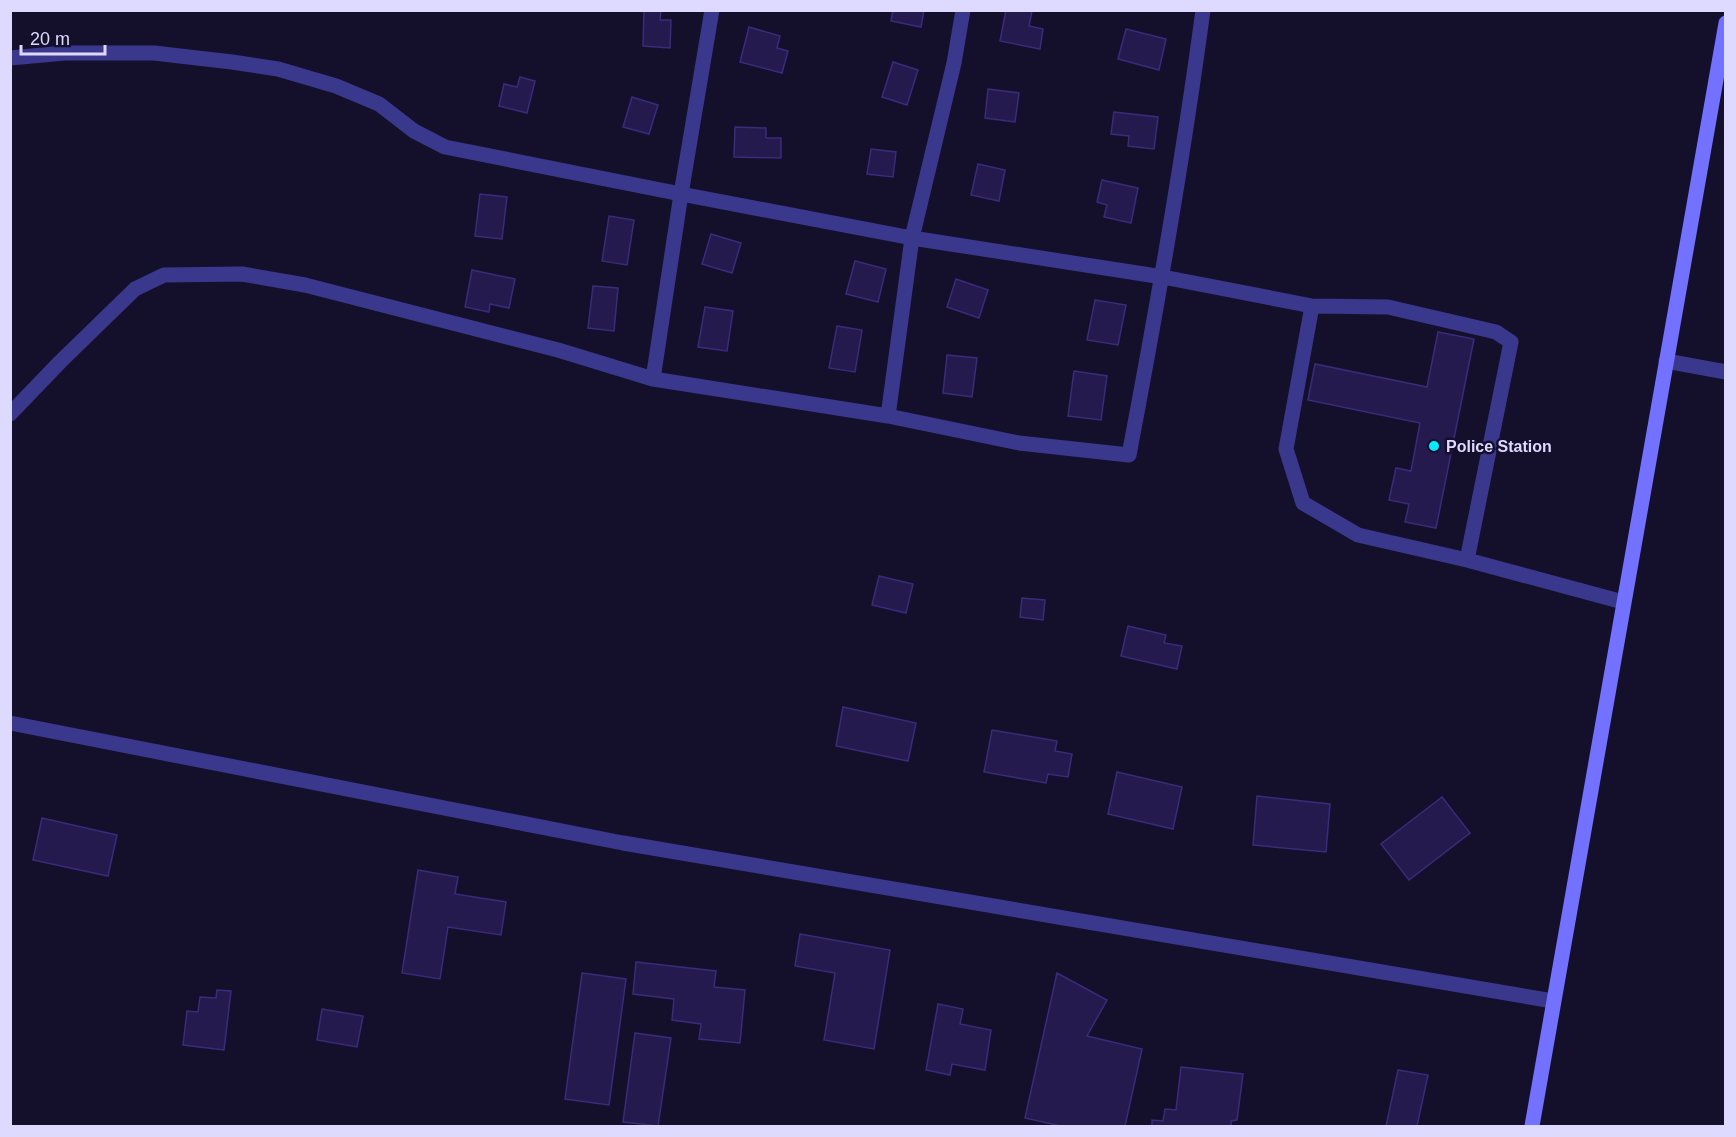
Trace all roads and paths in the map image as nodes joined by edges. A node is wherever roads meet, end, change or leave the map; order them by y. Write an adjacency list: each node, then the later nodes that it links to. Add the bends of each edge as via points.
1 (712, 10): 6 (street)
2 (963, 10): 7 (street)
3 (1203, 10): 8 (street)
4 (1725, 23): 10 (street)
5 (10, 57): 6 (street, via 154,53 278,69 336,86 379,105 414,131 445,147)
6 (681, 194): 7 (street); 12 (street)
7 (912, 237): 8 (street); 14 (street)
8 (1163, 277): 9 (street); 14 (street, via 1130,455 1019,443)
9 (1312, 306): 15 (street, via 1286,449 1303,503 1358,535); 15 (street, via 1388,307 1496,332 1511,342)
10 (1666, 362): 11 (street); 16 (street)
11 (1725, 372)
12 (653, 379): 13 (street, via 558,350 305,285 242,274 164,275 135,289); 14 (street)
13 (10, 414)
14 (888, 417)
15 (1467, 560): 16 (street)
16 (1623, 602): 18 (street)
17 (10, 723): 18 (street, via 623,843)
18 (1553, 1001): 19 (street)
19 (1532, 1126)

